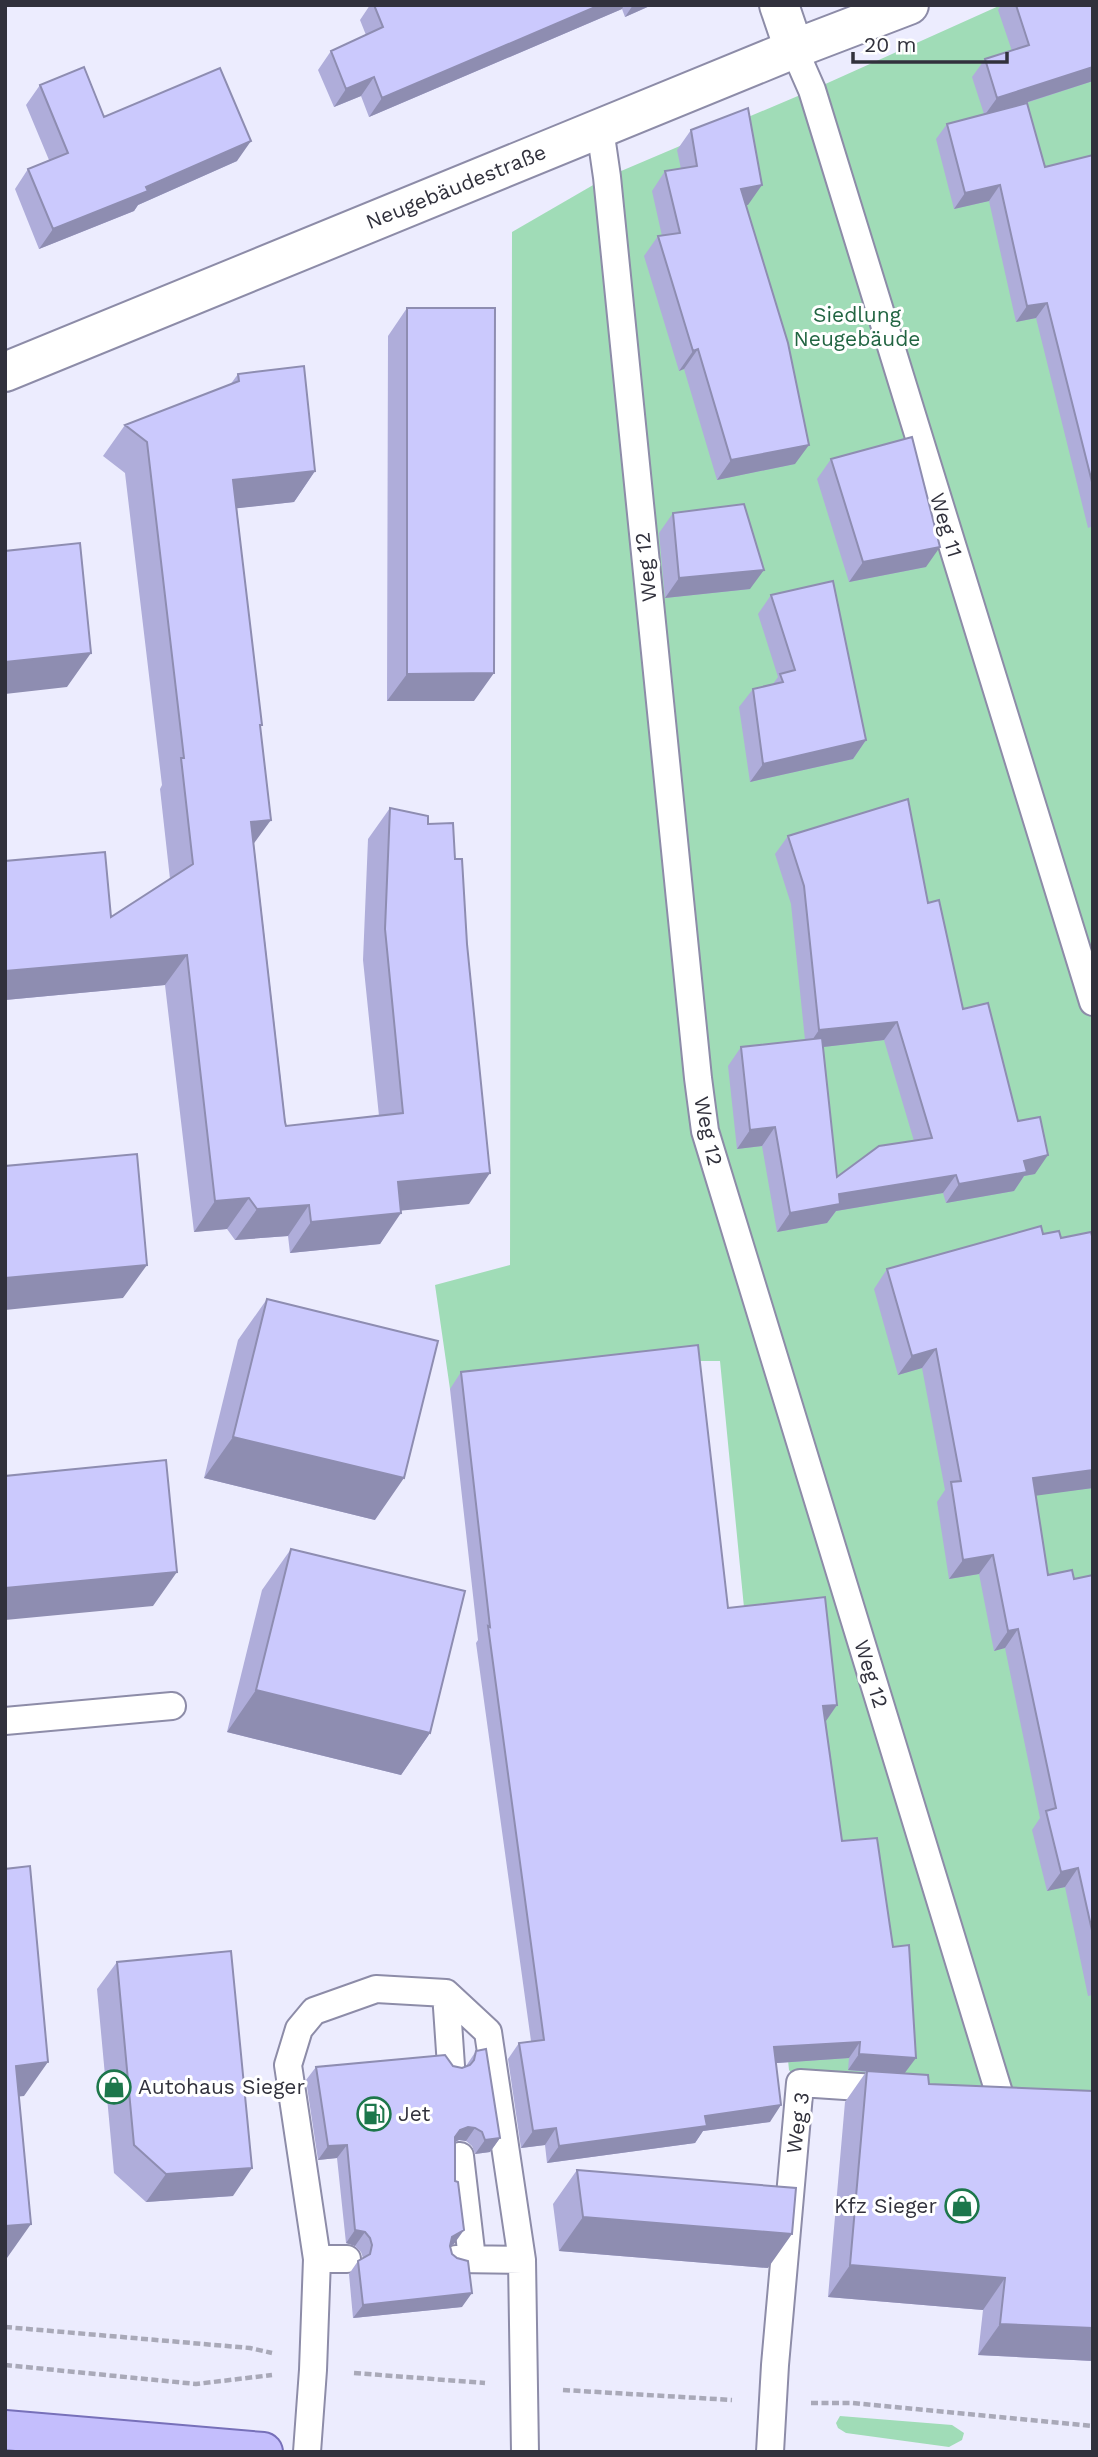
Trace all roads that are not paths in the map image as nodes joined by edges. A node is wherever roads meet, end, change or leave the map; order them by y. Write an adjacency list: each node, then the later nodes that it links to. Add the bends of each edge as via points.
1 (779, 5): 3 (street)
2 (909, 5): 3 (street, Neugebäudestraße)
3 (794, 49): 4 (street, Neugebäudestraße); 6 (lane, Weg 11, via 816,103)
4 (600, 129): 5 (street, Neugebäudestraße); 13 (lane, Weg 12, via 705,1131)
5 (5, 372)
6 (1093, 1002)
7 (172, 1706): 8 (lane)
8 (5, 1721)
9 (446, 1993): 10 (lane); 16 (lane, via 376,1989 314,2011 299,2029 288,2065); 18 (lane, via 488,2032)
10 (451, 2067)
11 (916, 2091): 23 (lane, Weg 3, via 800,2083)
12 (972, 2094): 13 (lane)
13 (1000, 2096): 14 (lane)
14 (1026, 2098)
15 (460, 2155): 18 (lane, via 464,2259)
16 (317, 2259): 17 (lane); 21 (lane)
17 (347, 2259)
18 (522, 2260): 22 (lane)
19 (5, 2430): 20 (main road)
20 (263, 2452)
21 (307, 2452)
22 (525, 2452)
23 (770, 2452)

